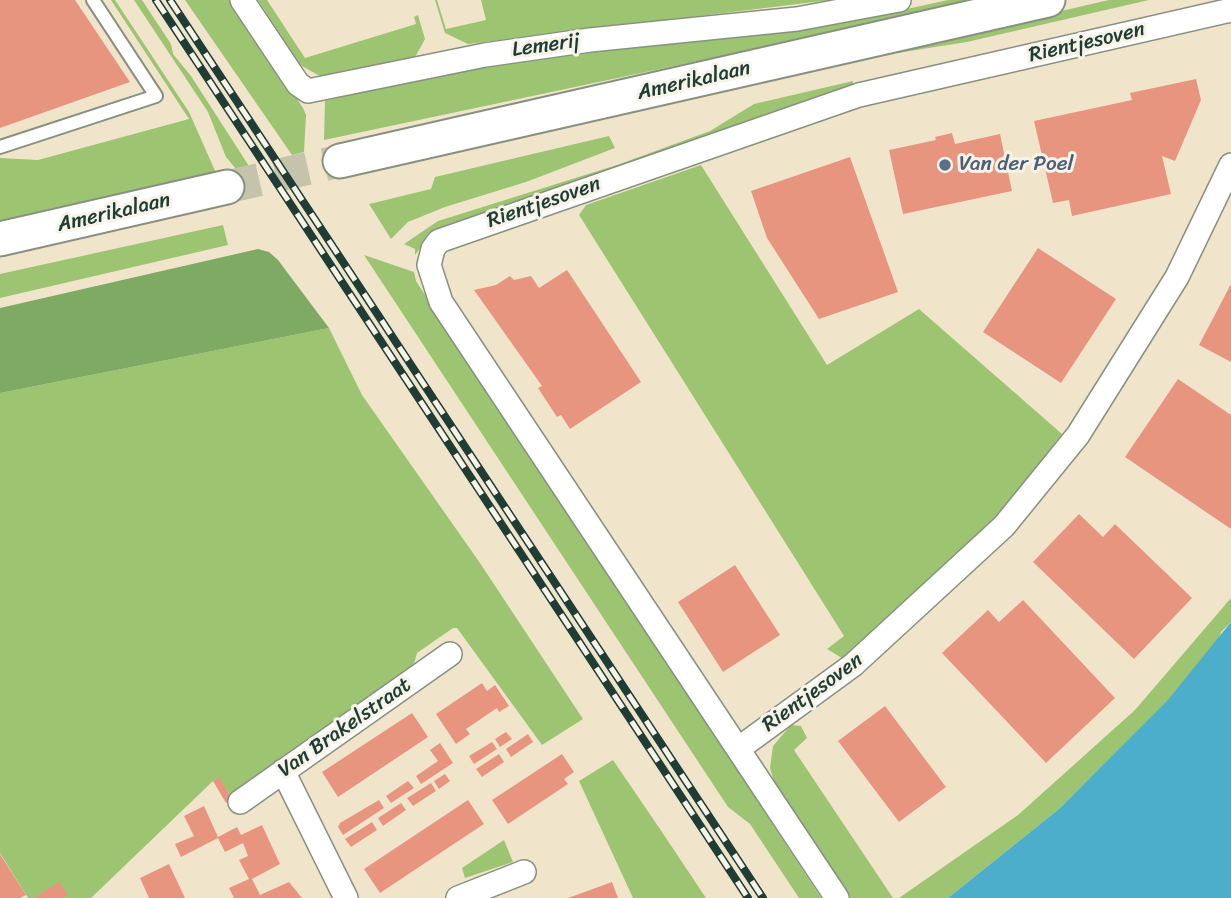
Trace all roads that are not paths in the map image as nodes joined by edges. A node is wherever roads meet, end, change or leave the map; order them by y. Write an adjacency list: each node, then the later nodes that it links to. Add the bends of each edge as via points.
1 (93, 0): 6 (lane, via 156,96)
2 (242, 0): 3 (street, Lemerij, via 298,84 309,91 485,55 797,19)
3 (899, 0)
4 (1048, 0): 7 (main road, Amerikalaan)
5 (1231, 10): 12 (street, Rientjesoven, via 859,94 453,235 433,249 429,265 441,302)
6 (0, 147)
7 (340, 161)
8 (1231, 165): 12 (street, Rientjesoven, via 1177,277 1079,435 1004,526 853,665)
9 (227, 187): 10 (main road, Amerikalaan)
10 (0, 239)
11 (450, 654): 13 (street, Van Brakelstraat)
12 (738, 749): 18 (street, Rientjesoven)
13 (284, 771): 14 (street, Van Brakelstraat); 16 (street)
14 (240, 802)
15 (524, 872): 17 (street)
16 (346, 898)
17 (458, 898)
18 (837, 898)

